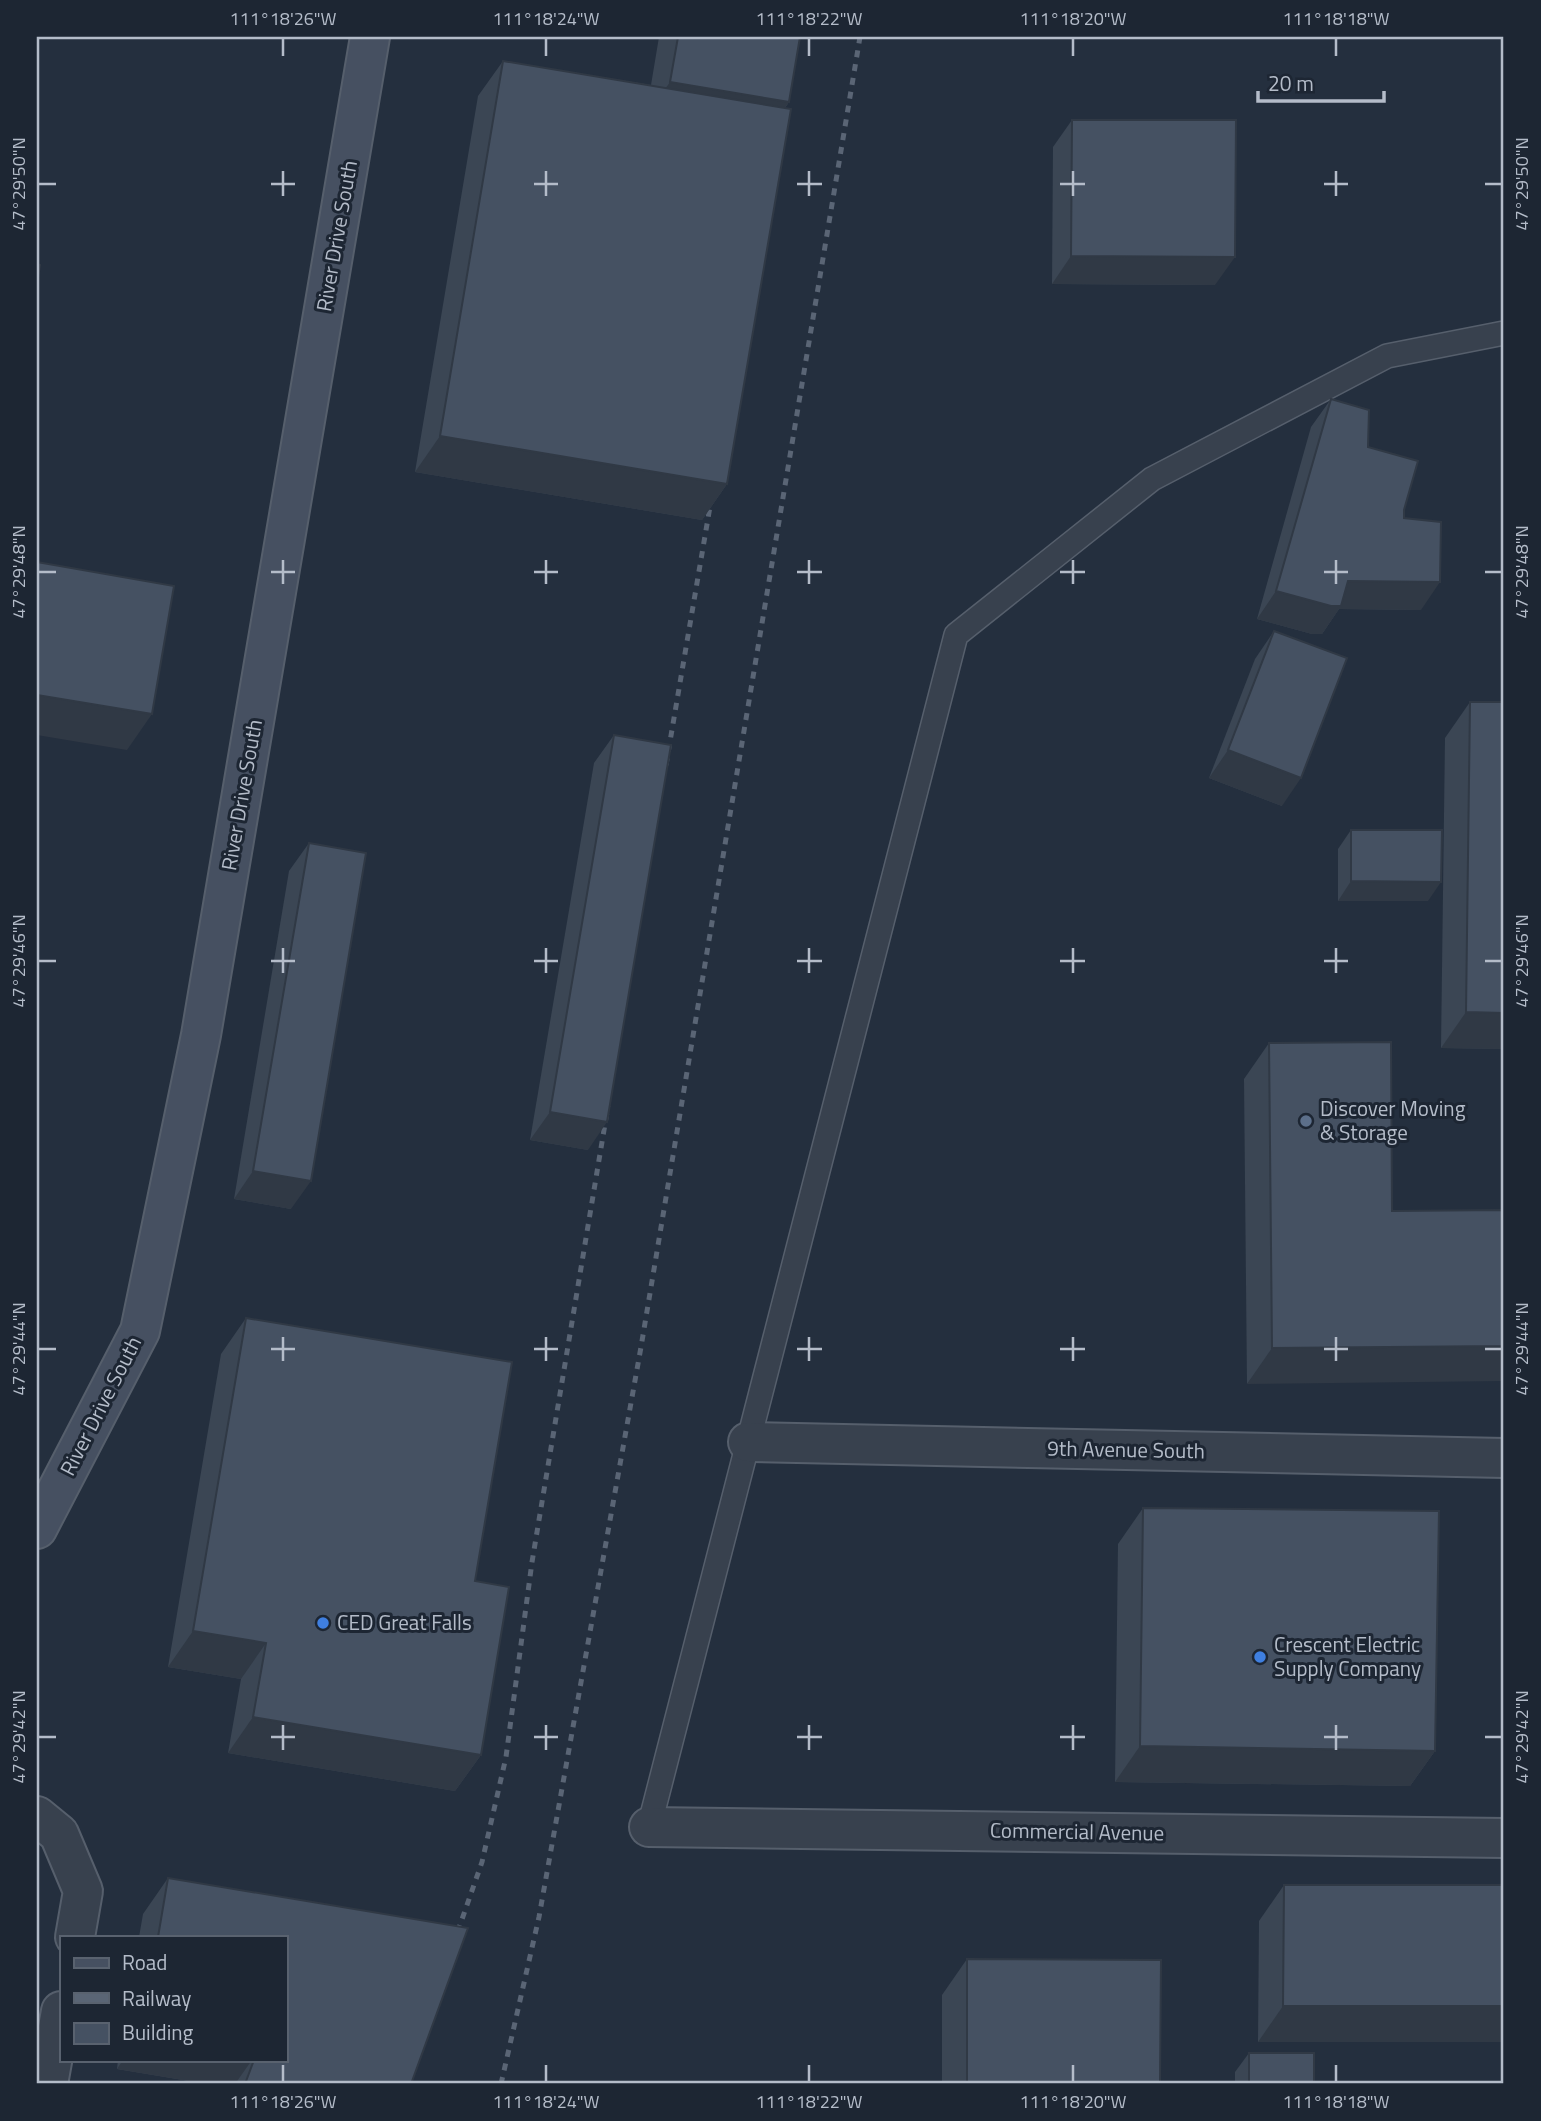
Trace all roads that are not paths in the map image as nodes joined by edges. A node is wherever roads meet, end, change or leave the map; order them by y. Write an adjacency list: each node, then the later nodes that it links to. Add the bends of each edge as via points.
1 (370, 37): 5 (main road, River Drive South, via 201,1035 140,1331)
2 (1504, 333): 3 (lane, via 1387,356 1152,479 956,635)
3 (748, 1442): 4 (street, 9th Avenue South); 7 (lane)
4 (1504, 1458)
5 (37, 1529)
6 (37, 1816): 9 (street, via 59,1834 83,1891)
7 (649, 1827): 8 (street, Commercial Avenue)
8 (1504, 1838)
9 (75, 1936)
10 (60, 2017): 11 (street)
11 (48, 2084)

